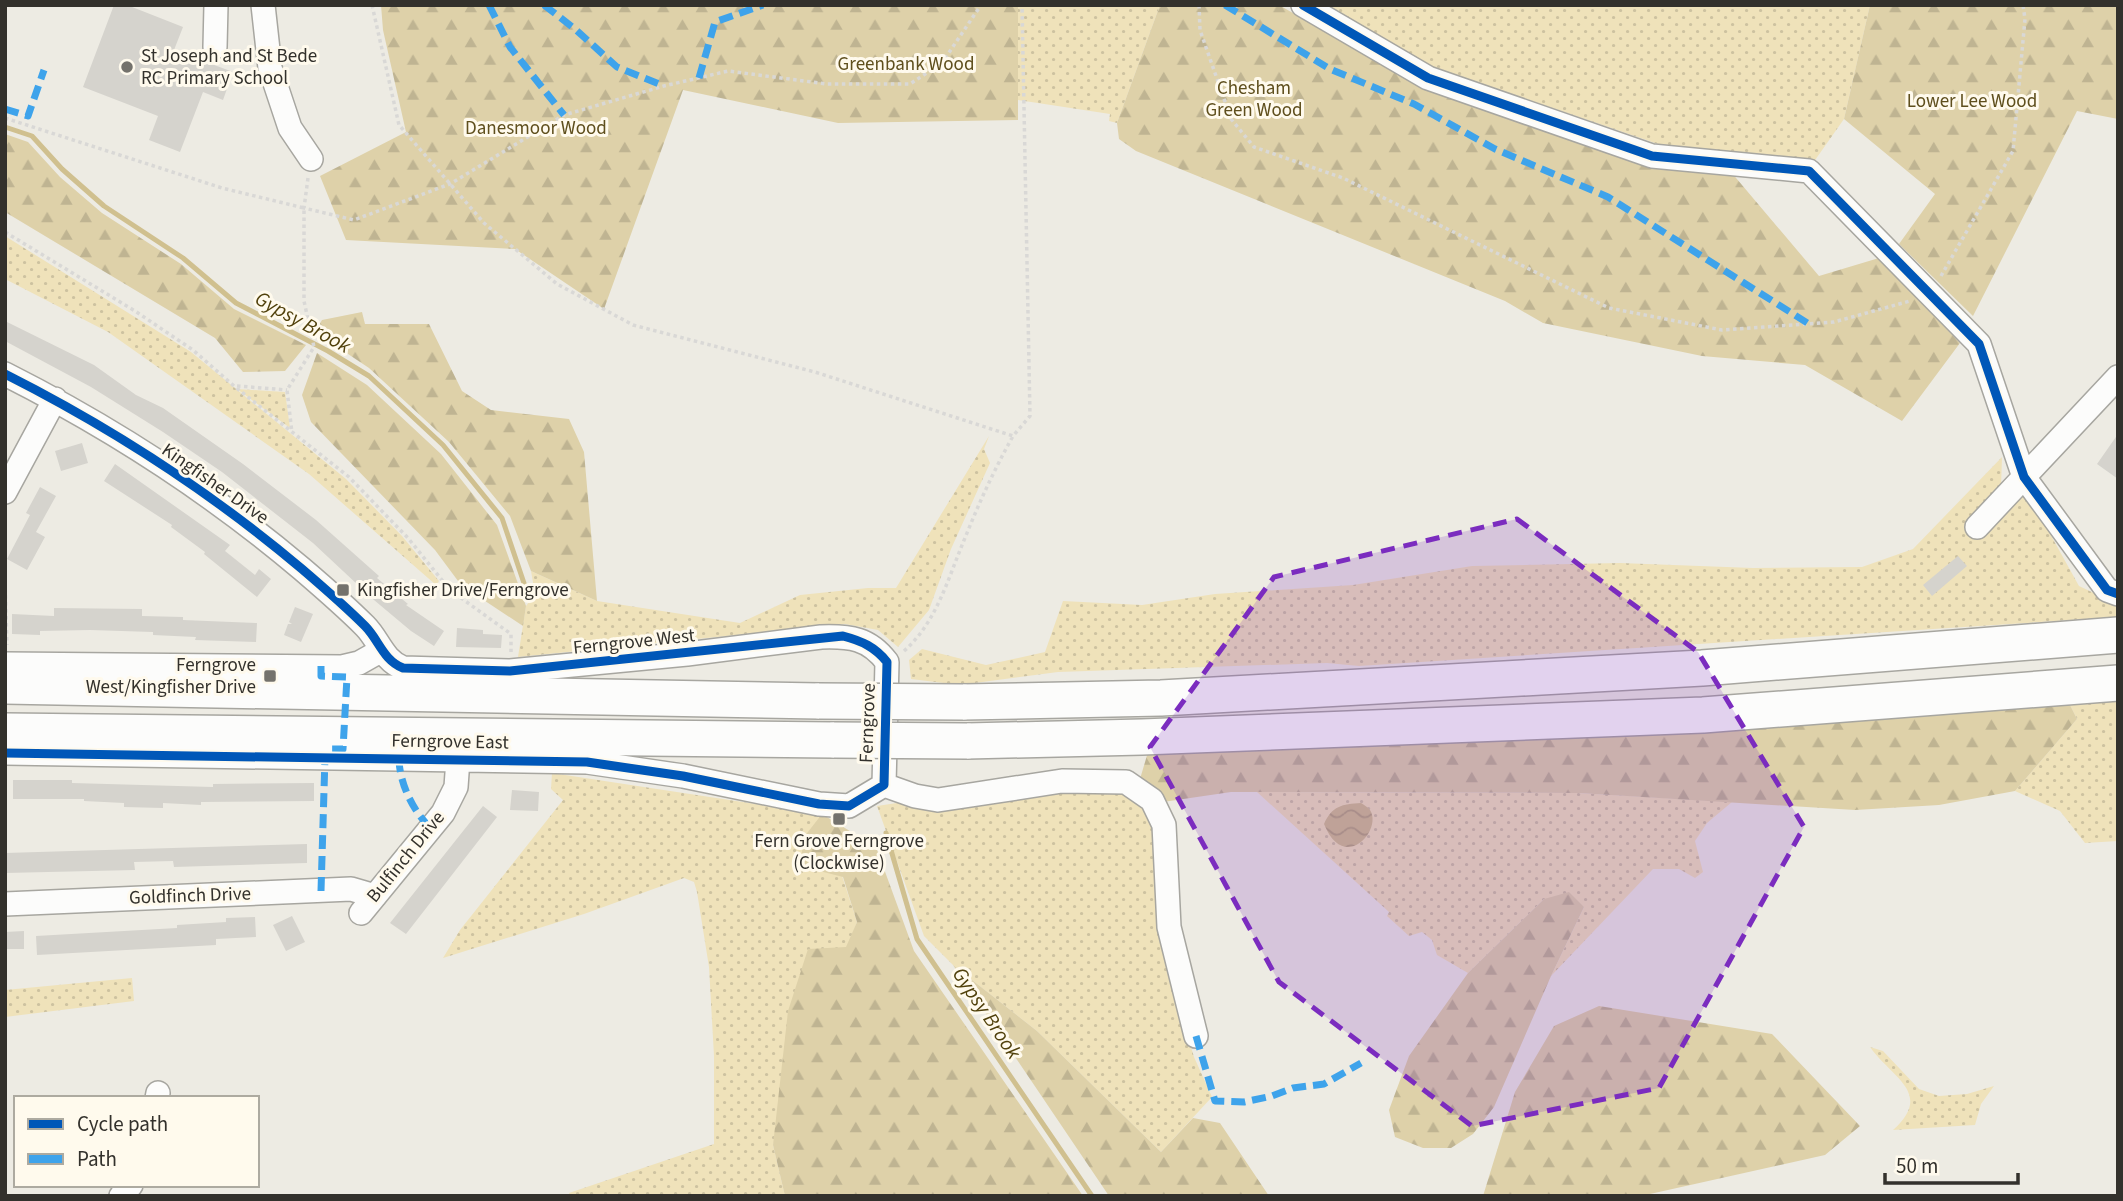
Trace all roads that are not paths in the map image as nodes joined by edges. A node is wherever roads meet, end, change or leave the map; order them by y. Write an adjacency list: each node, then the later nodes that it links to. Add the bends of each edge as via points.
1 (216, 5): 4 (street)
2 (264, 5): 5 (street, via 270,68 290,128)
3 (1303, 5): 9 (street, via 1428,78 1652,156 1809,171 1979,344)
4 (215, 47)
5 (311, 159)
6 (5, 374): 8 (street, Kingfisher Drive)
7 (2118, 377): 9 (street)
8 (55, 399): 10 (street); 14 (street, Kingfisher Drive, via 247,526 367,627)
9 (2024, 477): 11 (street); 12 (street, via 2107,590)
10 (5, 492)
11 (1977, 527)
12 (2118, 594)
13 (2118, 635): 18 (highway, bridge, via 1702,668 1161,698 819,701)
14 (382, 650): 15 (street, Ferngrove West, via 388,660 403,668 510,671 843,636 878,649); 16 (street, via 342,667)
15 (887, 662): 22 (street, Ferngrove)
16 (6, 664)
17 (2118, 683): 19 (highway, bridge, via 1703,715 967,741)
18 (5, 685)
19 (5, 731)
20 (5, 753): 21 (street, Ferngrove East)
21 (458, 759): 22 (street, Ferngrove East, via 587,762 849,806); 24 (street, Bulfinch Drive, via 456,787 443,813)
22 (884, 785): 25 (street, via 938,800 1062,780 1126,782 1152,800 1164,825 1169,928)
23 (5, 904): 24 (street, Goldfinch Drive, via 351,889)
24 (368, 904)
25 (1196, 1036)

